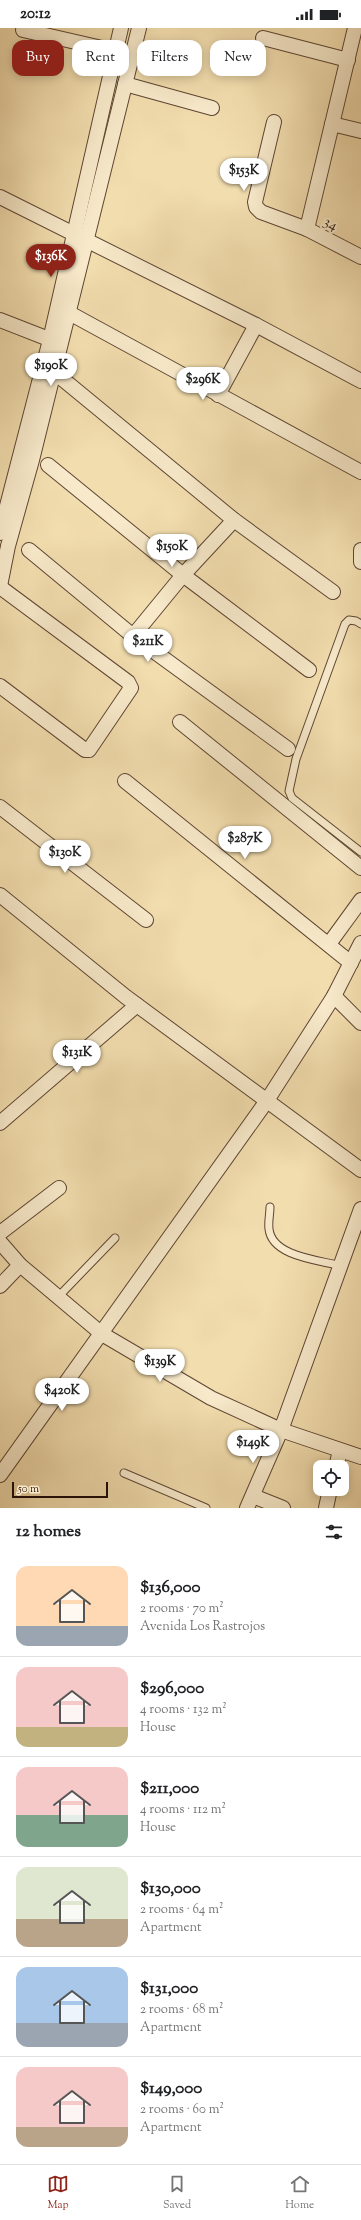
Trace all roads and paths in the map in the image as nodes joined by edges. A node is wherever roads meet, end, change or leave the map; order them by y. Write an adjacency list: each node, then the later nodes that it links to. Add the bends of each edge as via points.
1 (121, 28): 6 (street)
2 (139, 28): 10 (street)
3 (355, 28): 8 (street)
4 (23, 30): 7 (street)
5 (263, 38): 8 (street)
6 (118, 40)
7 (72, 41)
8 (348, 60): 13 (street)
9 (109, 76): 17 (street)
10 (126, 84): 11 (street); 18 (street)
11 (212, 108)
12 (274, 122): 16 (street, 34, via 255,202 256,207 261,212)
13 (332, 124): 14 (street); 16 (street)
14 (361, 131)
15 (0, 197): 17 (street)
16 (307, 229): 19 (street, 34)
17 (73, 235): 18 (street); 20 (street)
18 (86, 241): 20 (street); 22 (street, via 97,244)
19 (361, 257)
20 (63, 310): 23 (street); 26 (street)
21 (0, 320): 23 (street)
22 (256, 325): 25 (street); 26 (street)
23 (55, 342): 24 (street)
24 (48, 370): 29 (street); 30 (street); 35 (street)
25 (361, 381)
26 (218, 395): 28 (street)
27 (48, 465): 34 (street)
28 (361, 472)
29 (234, 520): 34 (street); 36 (street)
30 (0, 532)
31 (29, 550): 38 (street)
32 (361, 550): 33 (street)
33 (361, 562)
34 (183, 575): 38 (street); 39 (street)
35 (0, 586): 40 (street, via 128,682 131,688 90,750 85,750)
36 (333, 592)
37 (361, 624): 45 (lane, via 349,620 345,624 296,759 288,791 292,798)
38 (133, 636): 42 (street)
39 (308, 670)
40 (0, 686)
41 (180, 722): 46 (street)
42 (288, 749)
43 (124, 781): 51 (street)
44 (0, 807): 49 (street)
45 (361, 852)
46 (361, 868)
47 (0, 895): 54 (street)
48 (361, 900): 51 (street)
49 (146, 920)
50 (361, 943): 52 (street)
51 (329, 944): 52 (street)
52 (351, 963): 53 (street)
53 (334, 996): 55 (street); 56 (street)
54 (137, 1005): 56 (street); 57 (street)
55 (361, 1023)
56 (266, 1102): 58 (street); 69 (street)
57 (0, 1124)
58 (361, 1170)
59 (59, 1188): 62 (street)
60 (270, 1207): 66 (lane, via 269,1231 279,1248 306,1258)
61 (361, 1210): 66 (street)
62 (0, 1234)
63 (115, 1238): 68 (lane)
64 (0, 1242): 65 (street)
65 (20, 1265): 67 (street); 68 (street)
66 (341, 1266): 70 (street)
67 (0, 1286)
68 (58, 1297): 69 (street)
69 (102, 1334): 70 (street, via 211,1398); 75 (street)
70 (281, 1430): 71 (street); 77 (street)
71 (340, 1451): 72 (street); 73 (street)
72 (361, 1457)
73 (338, 1460)
74 (124, 1473): 78 (lane)
75 (0, 1475)
76 (329, 1496): 80 (street)
77 (250, 1502): 79 (street)
78 (206, 1508)
79 (283, 1508)
80 (326, 1508)

